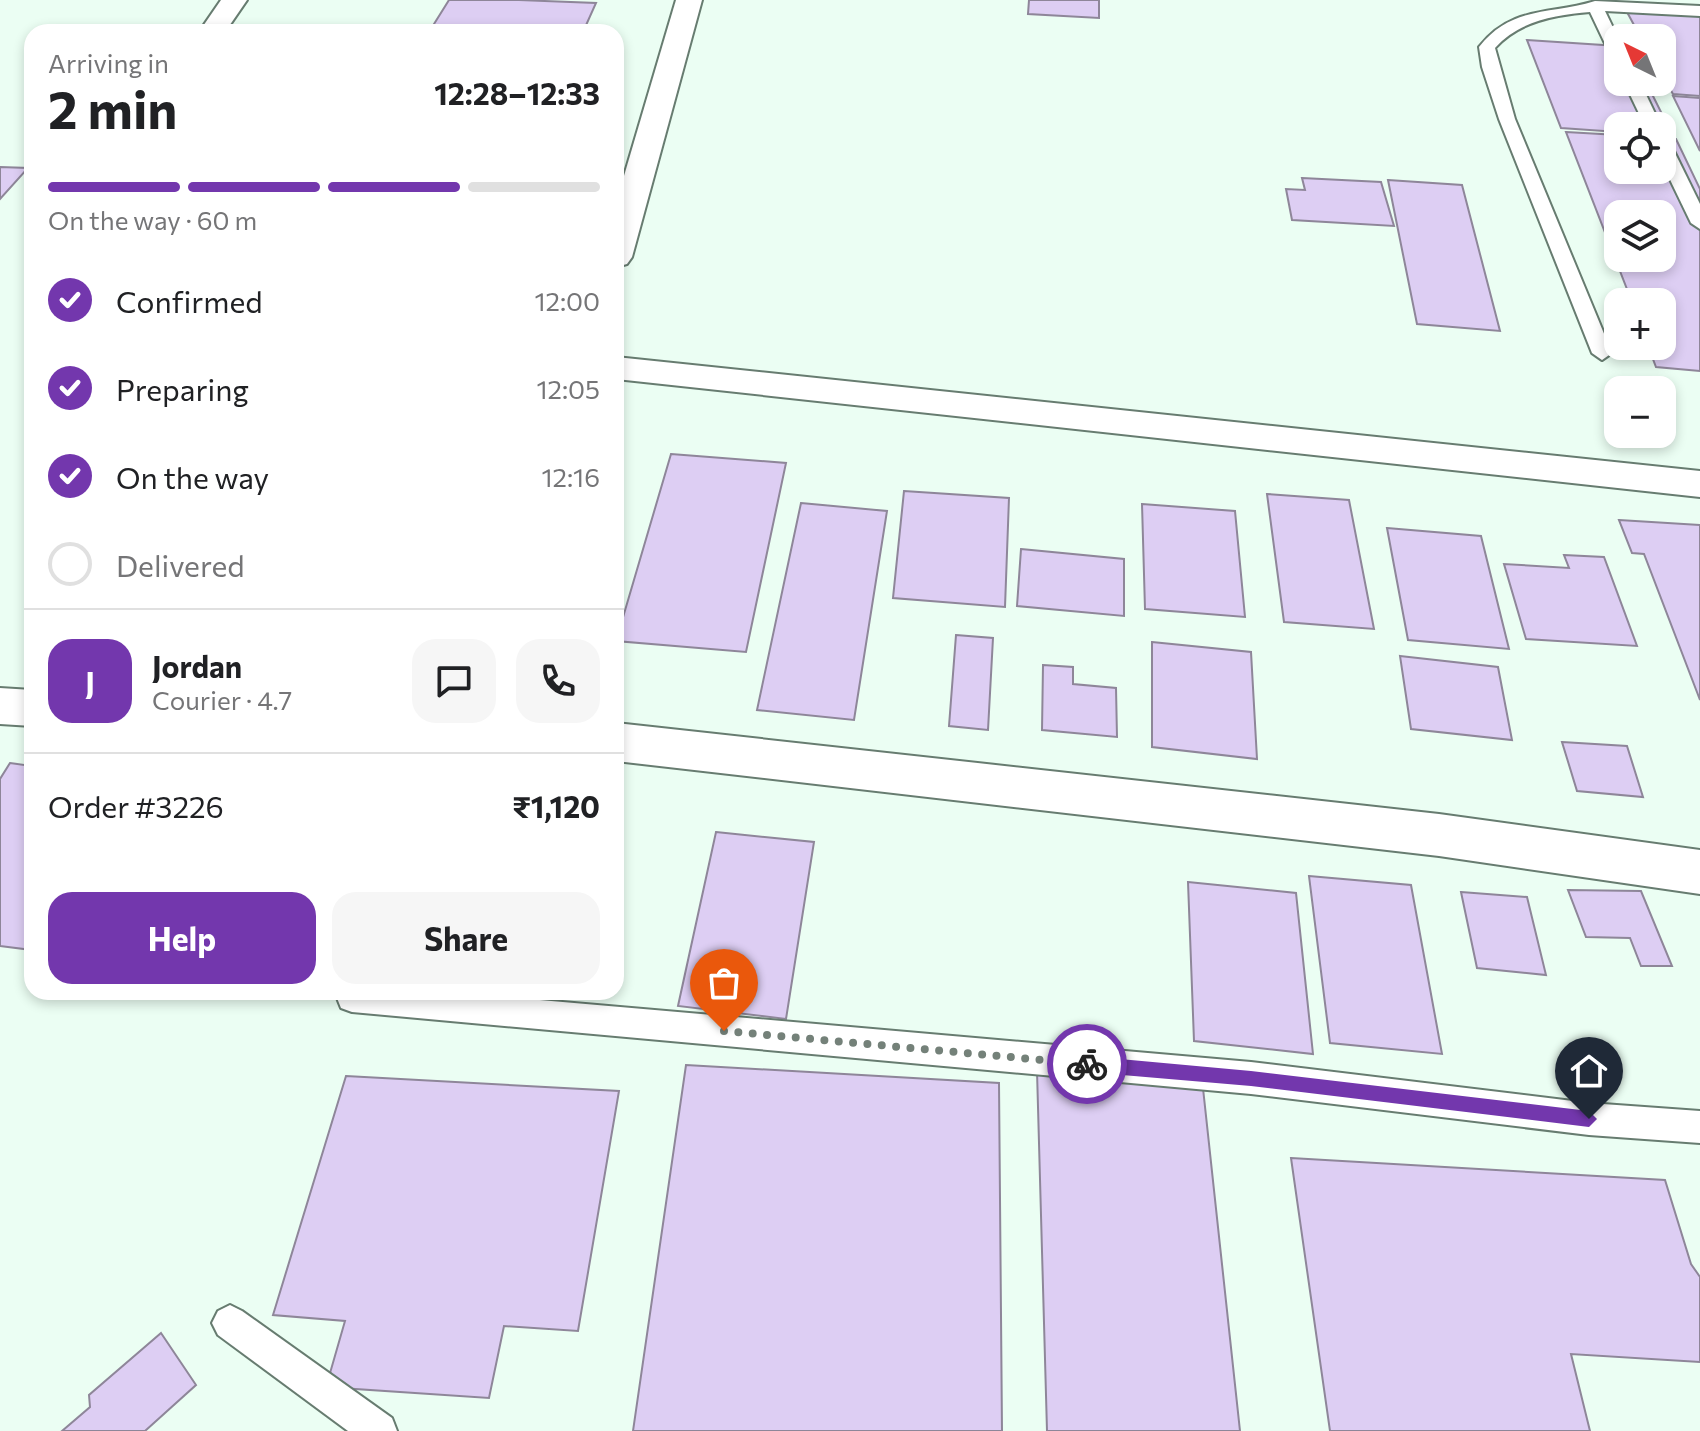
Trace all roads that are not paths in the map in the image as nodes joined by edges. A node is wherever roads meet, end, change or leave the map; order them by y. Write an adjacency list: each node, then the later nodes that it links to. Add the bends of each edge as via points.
1 (234, 0): 5 (street)
2 (689, 0): 8 (street)
3 (1595, 6): 4 (lane); 6 (lane); 10 (lane, via 1545,13 1507,27 1487,47 1507,119)
4 (1700, 11)
5 (218, 24)
6 (1604, 25)
7 (1676, 174): 9 (lane)
8 (626, 182)
9 (1700, 223)
10 (1602, 353)
11 (624, 369): 12 (street)
12 (1700, 484)
13 (0, 706): 14 (street)
14 (24, 708)
15 (624, 743): 16 (street, via 1439,835)
16 (1700, 872)
17 (374, 1000): 18 (lane, via 1251,1078 1589,1119)
18 (1700, 1127)
19 (230, 1323): 20 (lane)
20 (379, 1431)

